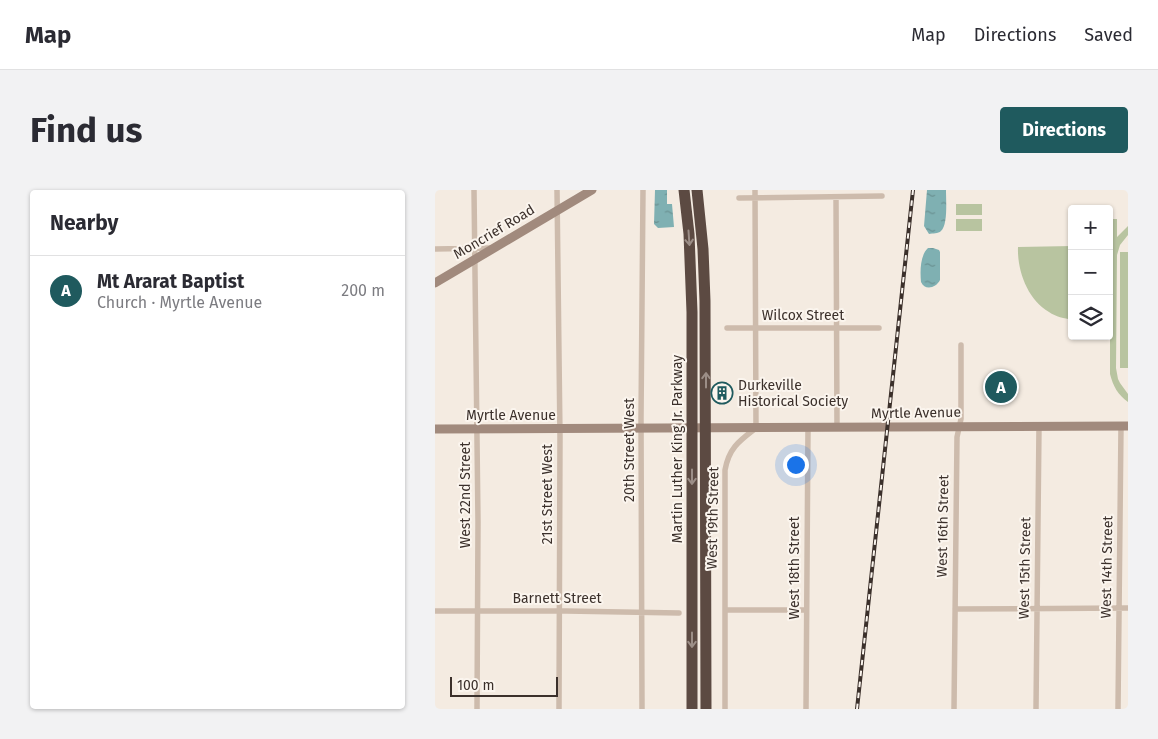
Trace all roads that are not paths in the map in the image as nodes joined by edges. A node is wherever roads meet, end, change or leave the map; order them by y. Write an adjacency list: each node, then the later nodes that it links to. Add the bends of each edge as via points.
1 (474, 190): 15 (street, West 22nd Street)
2 (557, 190): 12 (street, 21st Street West)
3 (593, 190): 12 (main road, Moncrief Road)
4 (643, 190): 26 (street, 20th Street West)
5 (684, 190): 27 (highway, Martin Luther King Jr. Parkway, one-way to 27, via 692,286)
6 (697, 190): 34 (highway, Martin Luther King Jr. Parkway, one-way to 6, via 704,275)
7 (755, 190): 11 (street)
8 (882, 196): 9 (street)
9 (835, 197): 11 (street); 20 (street)
10 (739, 198): 11 (street)
11 (755, 198): 19 (street)
12 (558, 210): 13 (main road, Moncrief Road); 33 (street, 21st Street West)
13 (493, 248): 15 (street); 16 (main road, Moncrief Road)
14 (435, 249): 15 (street)
15 (475, 249): 16 (street, West 22nd Street)
16 (475, 260): 17 (main road, Moncrief Road); 32 (street, West 22nd Street)
17 (435, 283)
18 (727, 328): 19 (street, Wilcox Street)
19 (755, 328): 20 (street, Wilcox Street); 28 (street)
20 (837, 328): 21 (street, Wilcox Street); 30 (street)
21 (879, 328)
22 (961, 345): 24 (street, West 16th Street)
23 (1125, 426): 25 (main road, Myrtle Avenue); 37 (street, West 14th Street)
24 (959, 427): 25 (main road, Myrtle Avenue); 30 (main road, Myrtle Avenue); 35 (street, West 16th Street)
25 (1039, 427): 36 (street, West 15th Street)
26 (642, 428): 27 (main road, Myrtle Avenue); 33 (main road, Myrtle Avenue); 44 (street, 20th Street West)
27 (692, 428): 34 (main road, Myrtle Avenue); 49 (highway, Martin Luther King Jr. Parkway, one-way to 49)
28 (756, 428): 29 (main road, Myrtle Avenue); 34 (main road, Myrtle Avenue); 39 (street, West 19th Street, via 735,445 725,470)
29 (808, 428): 30 (main road, Myrtle Avenue); 40 (street, West 18th Street)
30 (837, 428)
31 (435, 429): 32 (main road, Myrtle Avenue)
32 (477, 429): 33 (main road, Myrtle Avenue); 42 (street, West 22nd Street)
33 (560, 429): 43 (street, 21st Street West)
34 (706, 429): 50 (highway, Martin Luther King Jr. Parkway)
35 (955, 608): 36 (street); 53 (street, West 16th Street)
36 (1037, 608): 37 (street); 54 (street, West 15th Street)
37 (1119, 608): 38 (street); 55 (street, West 14th Street)
38 (1128, 608)
39 (725, 610): 40 (street); 51 (street, West 19th Street)
40 (806, 610): 52 (street, West 18th Street)
41 (435, 611): 42 (street, Barnett Street)
42 (477, 611): 43 (street, Barnett Street); 46 (street, West 22nd Street)
43 (559, 611): 44 (street, Barnett Street); 47 (street, 21st Street West)
44 (642, 611): 45 (street, Barnett Street); 48 (street, 20th Street West)
45 (679, 612)
46 (477, 709)
47 (559, 709)
48 (642, 709)
49 (692, 709)
50 (707, 709)
51 (725, 709)
52 (806, 709)
53 (954, 709)
54 (1036, 709)
55 (1118, 709)

